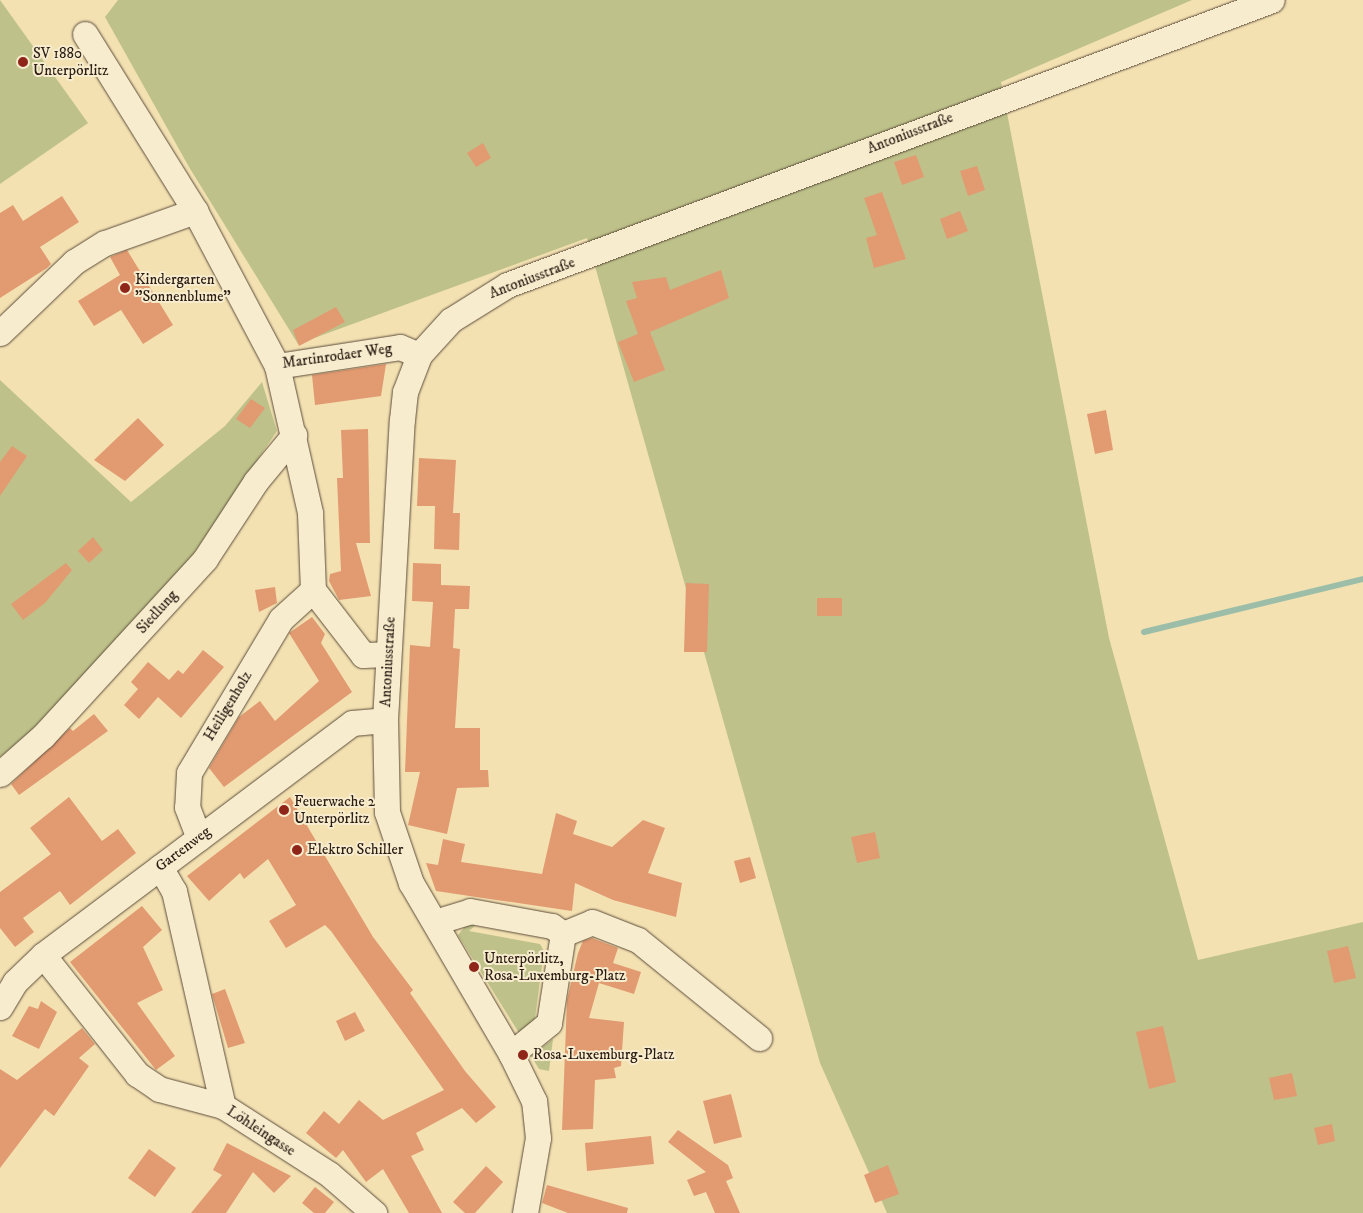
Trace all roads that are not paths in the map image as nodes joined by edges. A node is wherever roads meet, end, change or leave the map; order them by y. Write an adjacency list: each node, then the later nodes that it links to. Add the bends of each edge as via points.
1 (1272, 0): 5 (street, Antoniusstraße, via 507,284 451,320)
2 (85, 34): 3 (street, Martinrodaer Weg)
3 (195, 211): 4 (street, via 105,243 74,262); 6 (street, Martinrodaer Weg)
4 (0, 333)
5 (419, 355): 6 (street, Martinrodaer Weg, via 400,347); 9 (street, Antoniusstraße, via 404,401)
6 (277, 366): 7 (street)
7 (294, 435): 8 (street, via 310,513); 11 (street, Siedlung, via 256,481 205,559 43,736)
8 (313, 590): 9 (street, via 363,655); 12 (street, Heiligenholz, via 281,619 189,773 186,807)
9 (388, 654): 10 (street, Antoniusstraße)
10 (385, 720): 12 (street, Gartenweg, via 352,724); 14 (street, via 387,812 392,836 411,883)
11 (0, 774)
12 (199, 838): 13 (street, Gartenweg)
13 (160, 867): 16 (street, Gartenweg); 20 (street, via 174,891)
14 (440, 931): 15 (street, via 470,911 552,926); 19 (street)
15 (563, 934): 18 (street, via 592,922 638,940); 19 (street, via 548,1023)
16 (43, 955): 17 (street, Gartenweg, via 15,982); 20 (street, Löhleingasse, via 137,1074 159,1089)
17 (0, 1007)
18 (759, 1038)
19 (511, 1054): 22 (street, via 534,1101 538,1138)
20 (223, 1106): 21 (street, Löhleingasse, via 329,1174)
21 (374, 1213)
22 (525, 1213)

